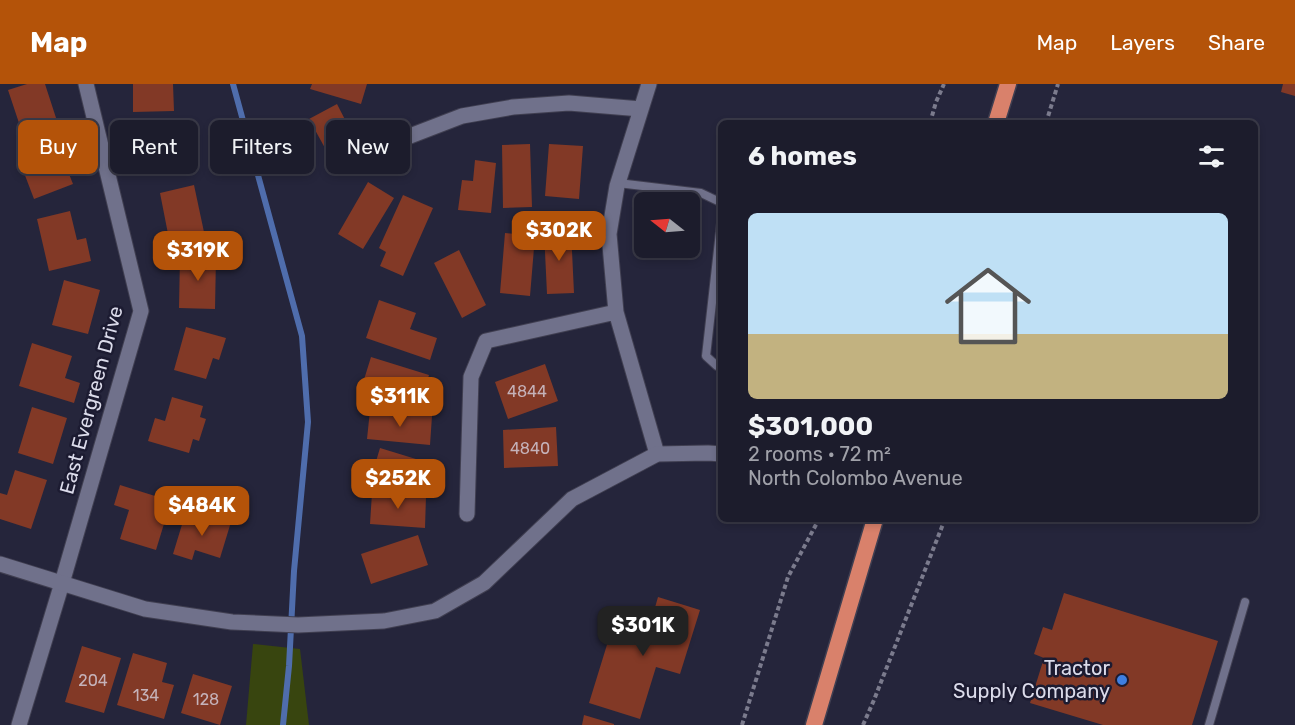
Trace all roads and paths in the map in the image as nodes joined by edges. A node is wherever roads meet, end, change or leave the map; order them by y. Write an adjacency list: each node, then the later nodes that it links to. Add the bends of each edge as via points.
1 (86, 84): 23 (street, East Evergreen Drive, via 141,311)
2 (649, 84): 6 (street)
3 (945, 84): 7 (path)
4 (1008, 84): 8 (highway)
5 (1058, 84): 9 (path)
6 (641, 108): 10 (street, via 569,103 513,107 462,116); 11 (street)
7 (931, 120)
8 (997, 120)
9 (1047, 120)
10 (410, 136)
11 (618, 183): 12 (lane, via 701,193); 14 (street, via 609,234)
12 (718, 201)
13 (718, 249): 15 (lane, via 706,356)
14 (616, 312): 16 (street); 18 (street, via 486,341 471,377)
15 (718, 366)
16 (657, 453): 17 (street); 23 (street, via 572,499 484,583 435,611 384,621 298,625 231,622 145,609)
17 (718, 454)
18 (467, 514)
19 (817, 522): 26 (path, via 788,577)
20 (874, 522): 27 (highway)
21 (944, 522): 28 (path)
22 (0, 564): 23 (street)
23 (62, 584): 25 (street, East Evergreen Drive)
24 (1245, 602): 29 (lane)
25 (19, 725)
26 (742, 725)
27 (814, 725)
28 (862, 725)
29 (1209, 725)

